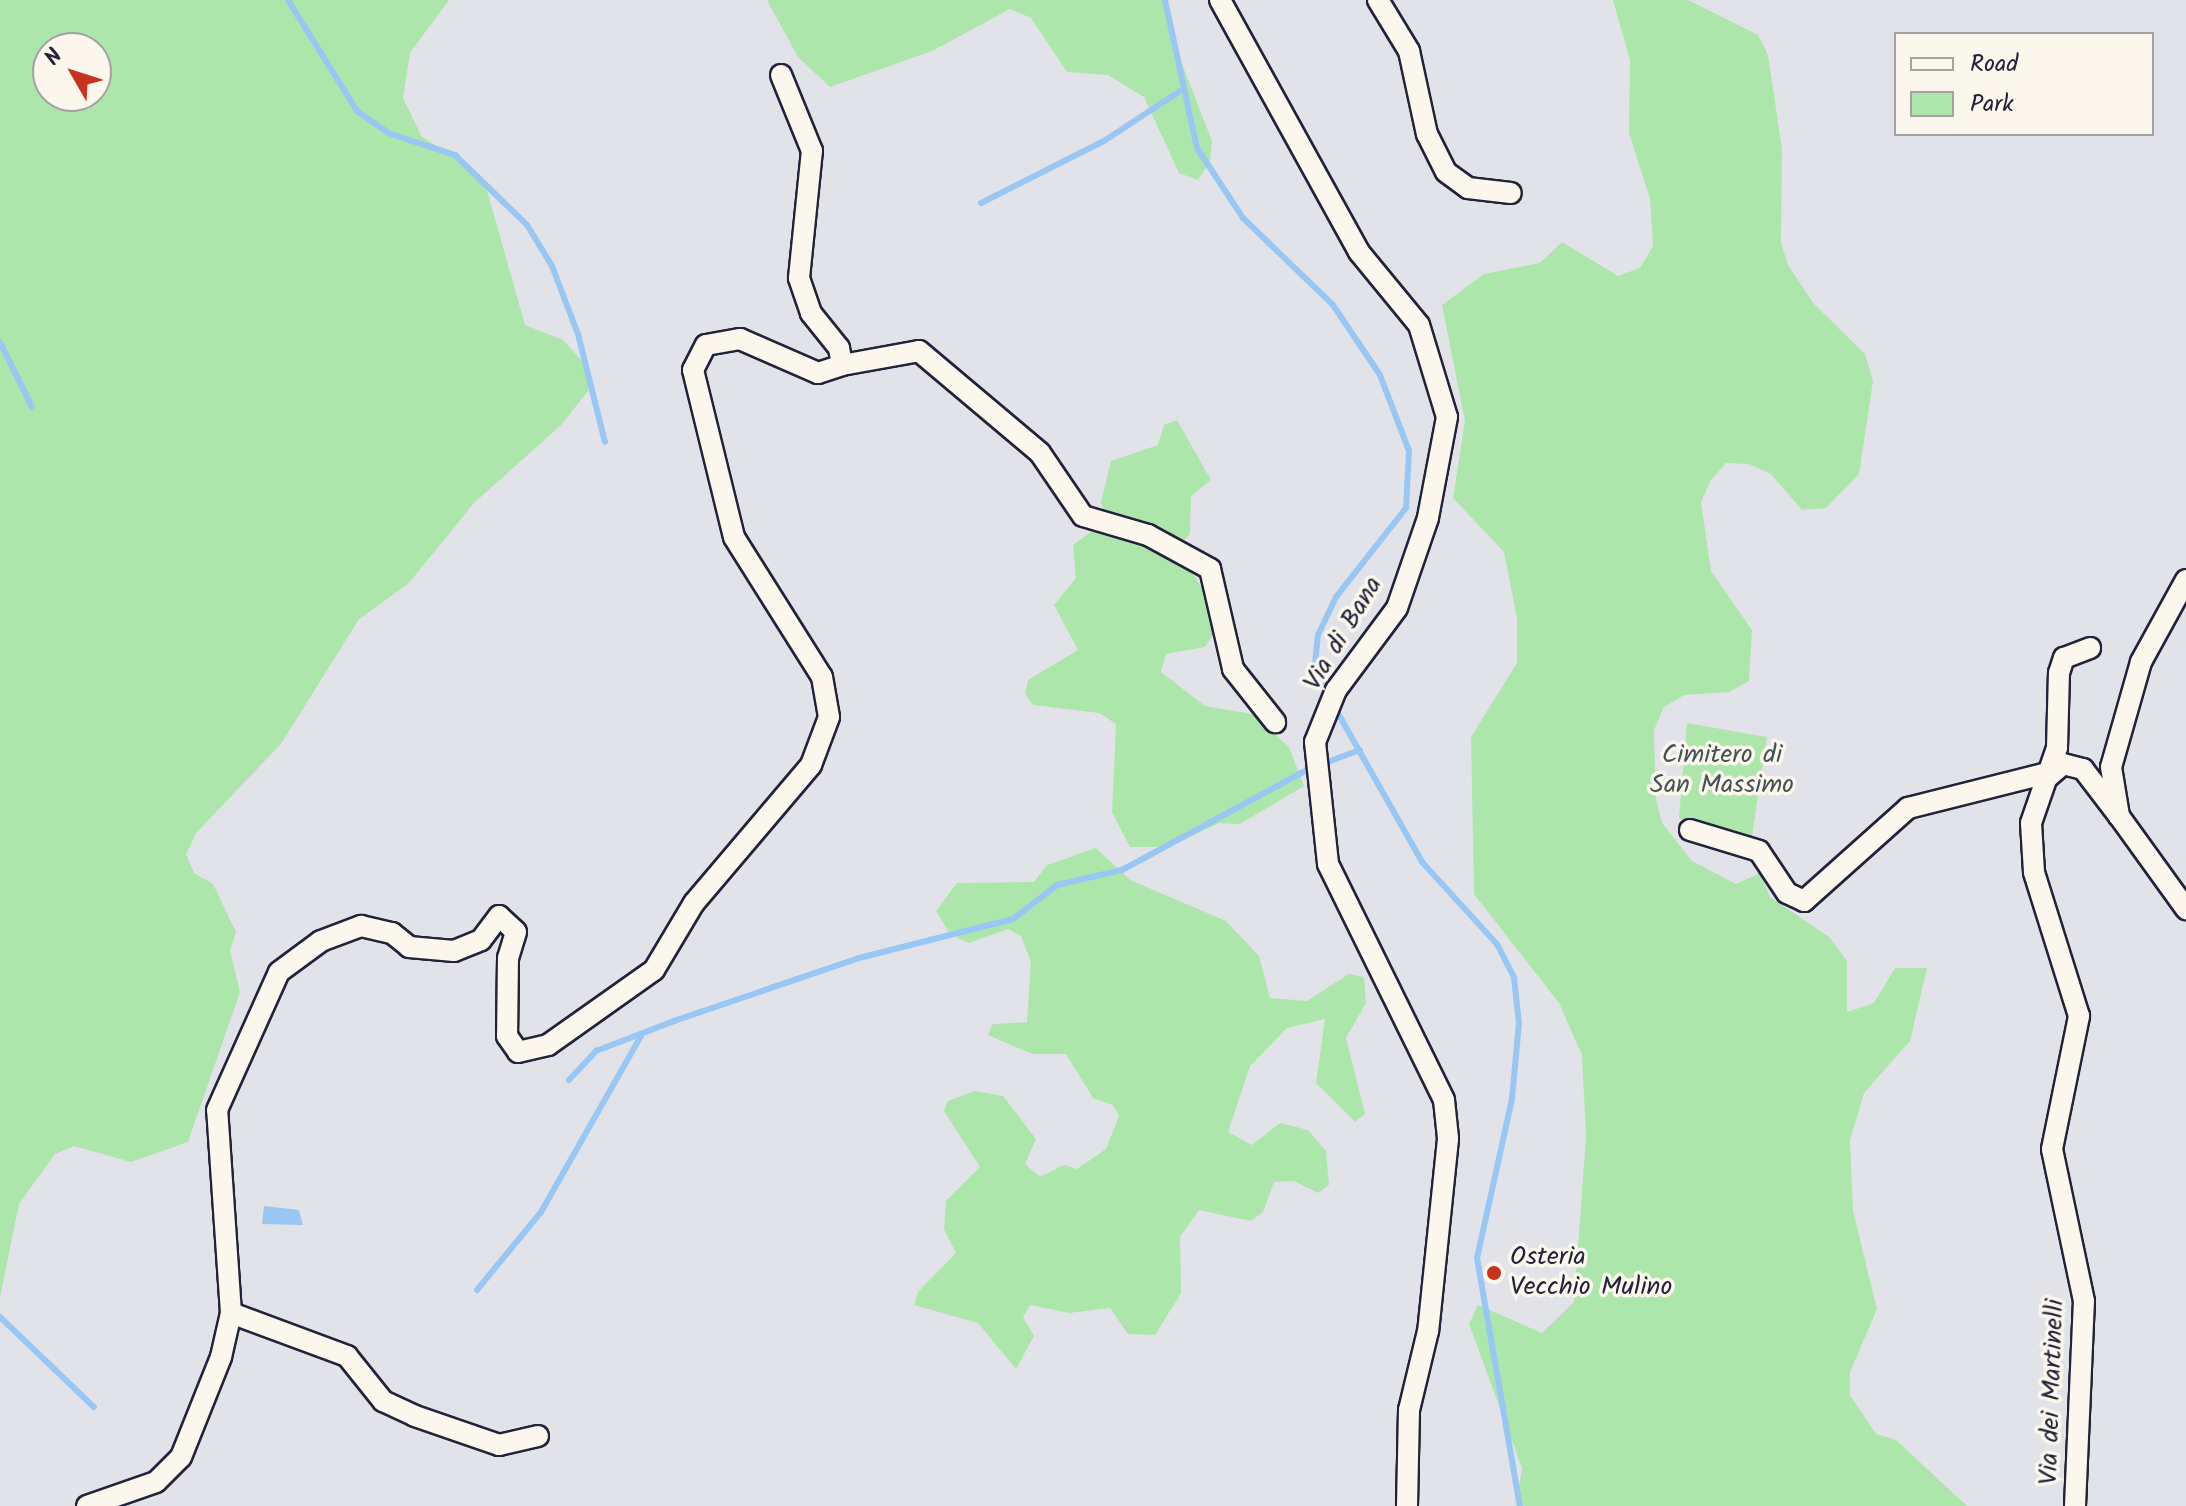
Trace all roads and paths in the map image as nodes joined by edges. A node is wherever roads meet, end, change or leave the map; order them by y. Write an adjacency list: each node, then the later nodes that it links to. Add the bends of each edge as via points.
1 (1220, 0): 16 (street, Via di Bana, via 1359,252 1419,325 1447,417 1428,518 1397,608 1336,690 1315,742 1328,864 1444,1100 1448,1139 1428,1331 1409,1410)
2 (1378, 0): 4 (street, via 1409,51 1427,134 1446,172 1468,188)
3 (781, 75): 5 (street, via 812,151 799,278 811,313 839,348)
4 (1511, 193)
5 (842, 365): 8 (street, via 919,351 1040,453 1083,516 1148,535 1210,569 1233,669); 13 (street, via 818,373 740,339 706,345 693,370 734,537 822,677 829,717 811,765 694,903 654,970 548,1045 518,1052 507,1036 511,920 499,916 481,940 454,951 409,947 392,933 361,926 297,955 279,972 217,1110)
6 (2186, 580): 10 (street, via 2122,711 2111,767)
7 (2090, 648): 9 (street, Via dei Martinelli, via 2064,658 2057,748)
8 (1275, 722)
9 (2045, 778): 10 (street, via 2072,763); 11 (street, via 1908,808 1804,901 1787,893 1759,851); 17 (street, Via dei Martinelli, via 2031,823 2034,872 2079,1016 2052,1149 2084,1301)
10 (2119, 816): 12 (street)
11 (1690, 830)
12 (2186, 909)
13 (231, 1313): 14 (street, via 347,1356 383,1401 415,1416 499,1445); 15 (street, via 181,1457 156,1482)
14 (538, 1436)
15 (87, 1506)
16 (1407, 1506)
17 (2075, 1506)

